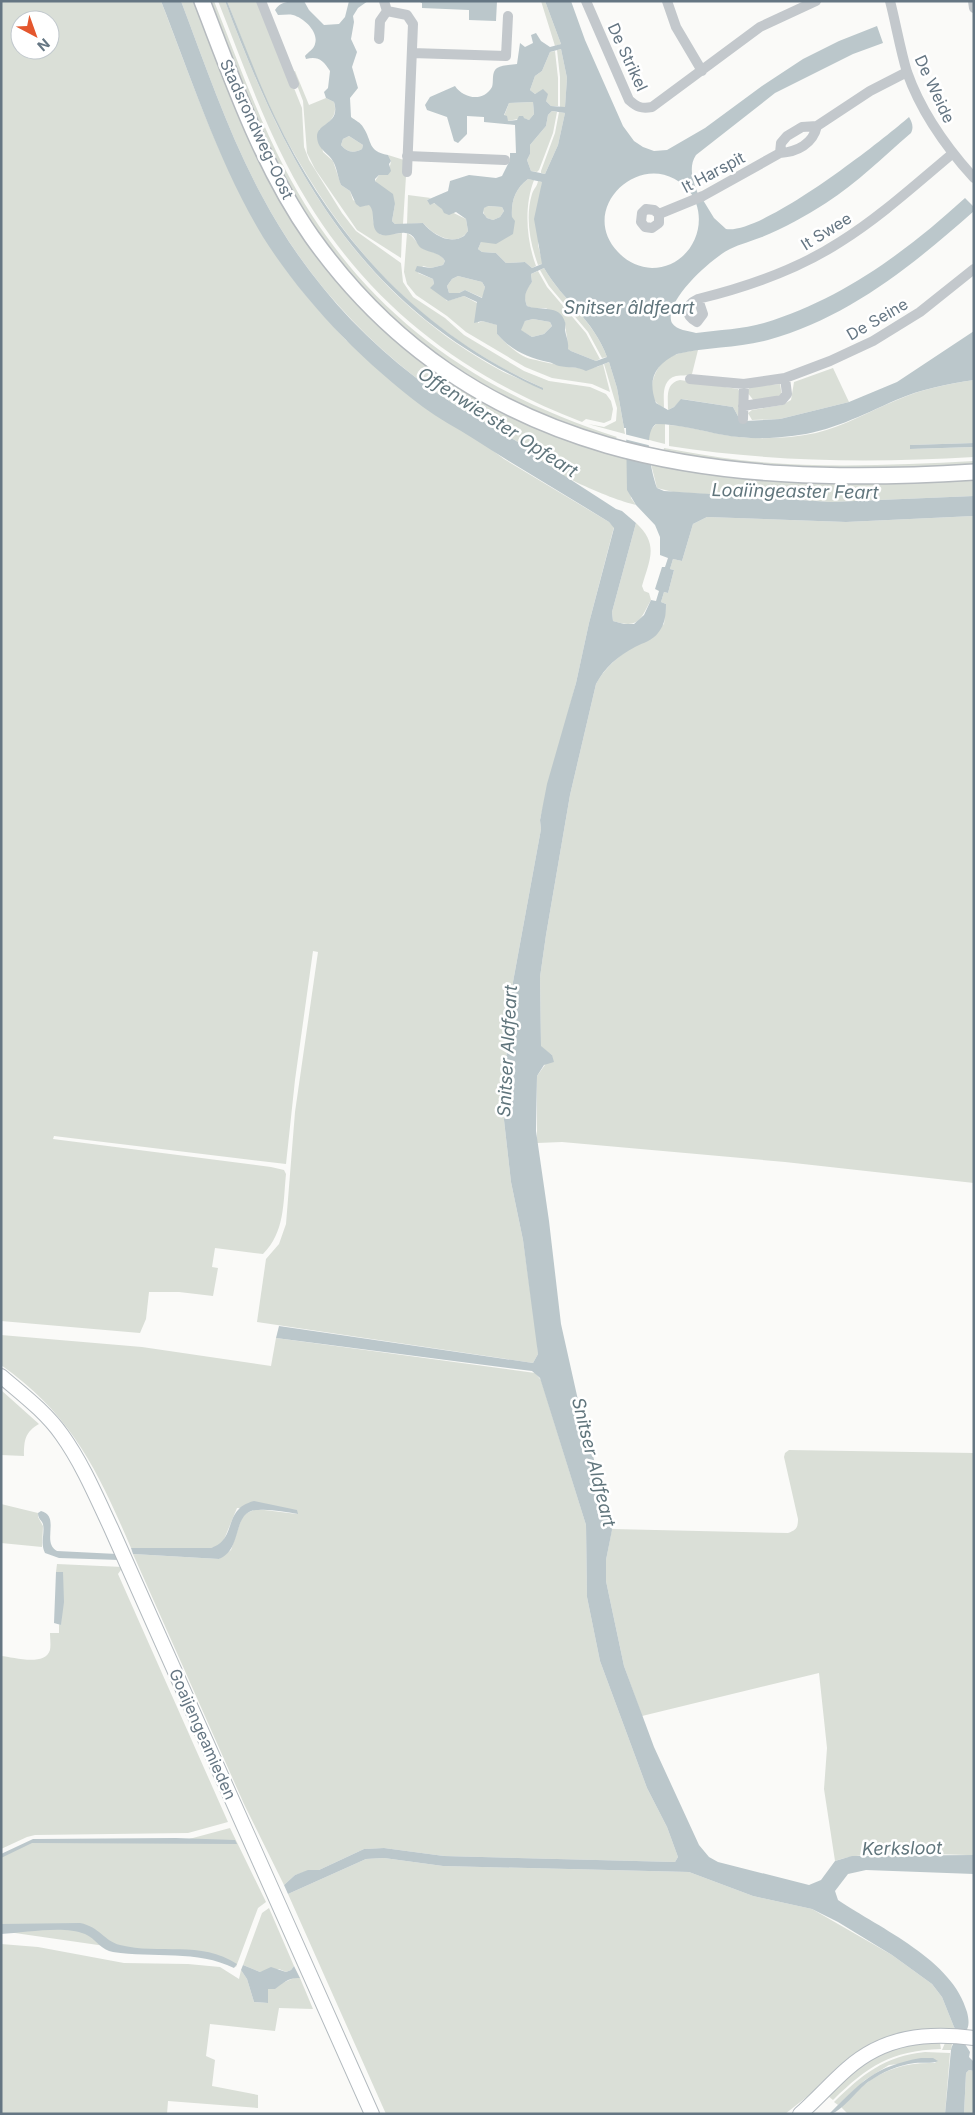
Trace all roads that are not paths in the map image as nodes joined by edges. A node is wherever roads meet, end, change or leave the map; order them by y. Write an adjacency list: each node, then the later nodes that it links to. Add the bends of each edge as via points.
1 (202, 1): 31 (main road, Stadsrondweg-Oost, via 254,129 311,236 359,294 400,334 475,389 546,425 657,459 741,472 826,476)
2 (261, 1): 15 (street)
3 (586, 1): 13 (street, De Strikel, via 629,100 636,106 642,109 652,107)
4 (667, 1): 13 (street, via 676,27)
5 (890, 1): 14 (street, De Weide)
6 (974, 1): 9 (street)
7 (811, 2): 13 (street, De Strikel, via 760,27)
8 (385, 6): 11 (street); 12 (street, via 411,19)
9 (974, 8)
10 (508, 16): 12 (street, via 506,56)
11 (378, 39)
12 (412, 53): 19 (street)
13 (702, 71)
14 (907, 72): 16 (street, It Harspit, via 870,91); 18 (street, De Weide, via 927,115)
15 (294, 84)
16 (818, 126): 17 (street, It Harspit, via 815,135 802,147); 17 (street, It Harspit, via 802,127 787,136 781,143)
17 (780, 153): 23 (street, It Harspit, via 703,196)
18 (952, 154): 22 (street, De Weide); 25 (street, It Swee, via 890,206 840,242 759,282)
19 (408, 156): 20 (street); 21 (street)
20 (504, 160)
21 (407, 172)
22 (974, 178)
23 (659, 214)
24 (974, 269): 26 (street, De Seine, via 920,312 873,341)
25 (698, 299)
26 (785, 378): 28 (street, De Seine); 29 (street, via 787,394 782,400)
27 (690, 379): 28 (street, De Seine)
28 (744, 384): 29 (street)
29 (743, 406): 30 (street)
30 (743, 419)
31 (974, 472)
32 (1, 1376): 34 (street, Goaijengeamieden, via 62,1434 81,1465)
33 (965, 2037): 35 (street, via 918,2036 875,2049 847,2069)
34 (372, 2114)
35 (800, 2114)

